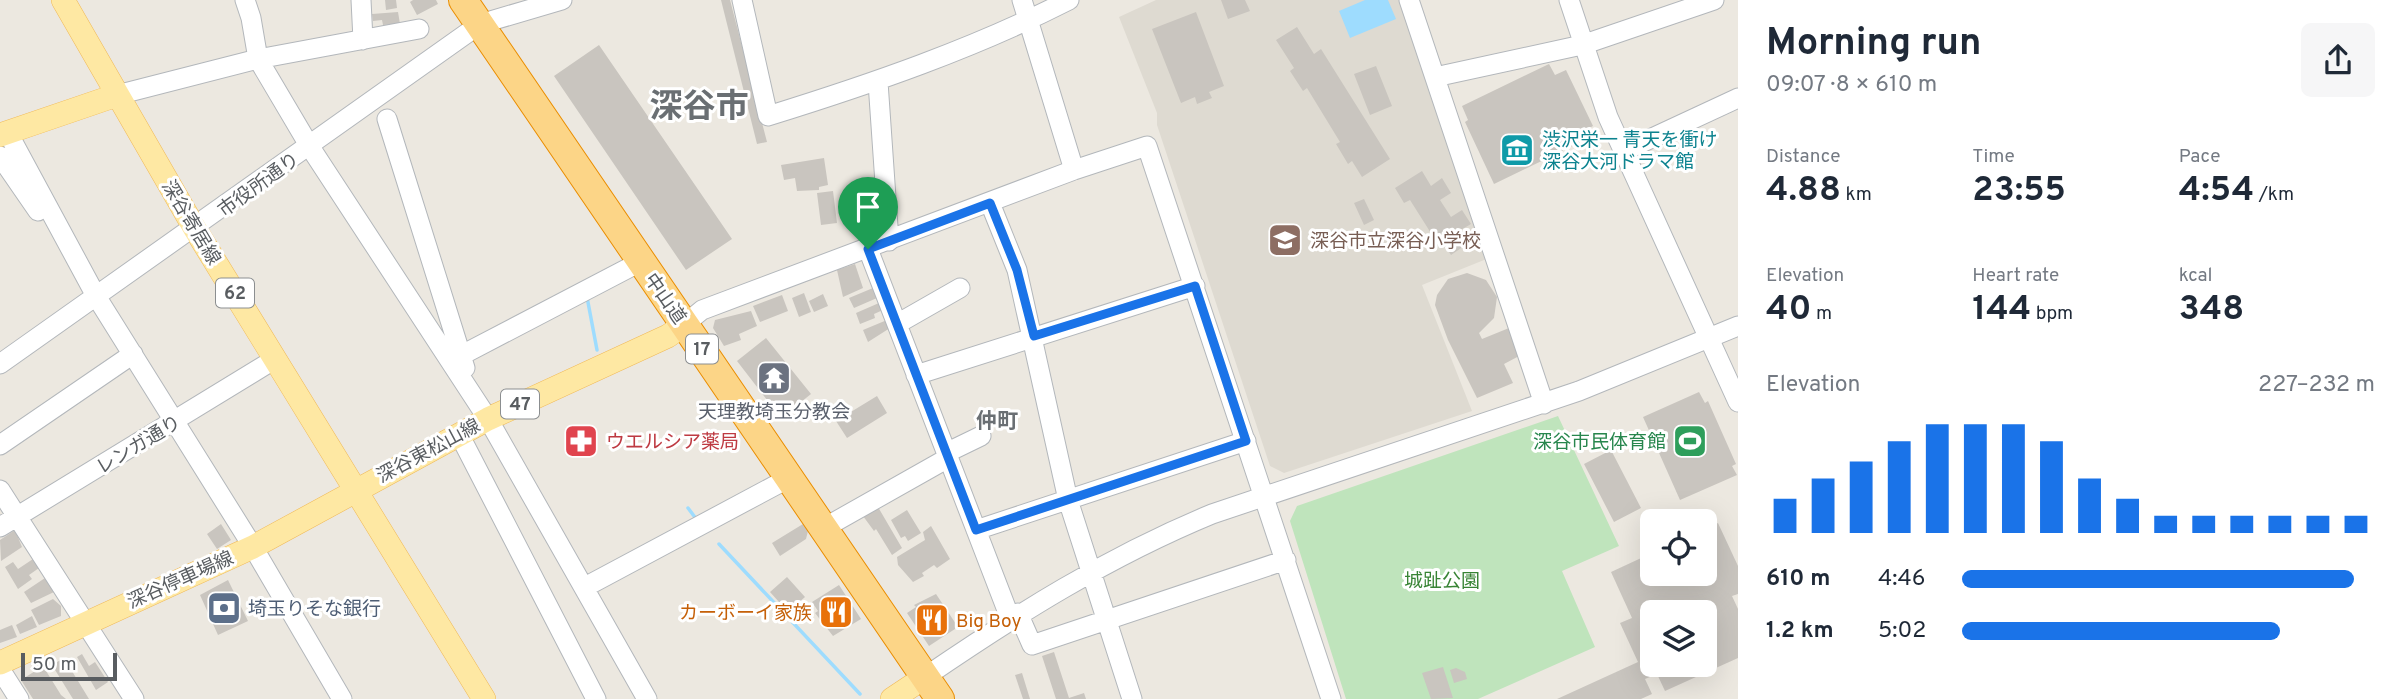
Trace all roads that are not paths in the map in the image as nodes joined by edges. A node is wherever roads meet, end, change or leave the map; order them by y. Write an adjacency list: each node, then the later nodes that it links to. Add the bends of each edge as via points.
1 (62, 0): 20 (main road, 深谷寄居線)
2 (245, 0): 17 (street)
3 (361, 0): 15 (street)
4 (463, 0): 13 (highway, 中山道 / 17)
5 (562, 0): 13 (street, 市役所通り)
6 (742, 0): 19 (street, via 768,116)
7 (1022, 0): 12 (street)
8 (1069, 0): 12 (street)
9 (1409, 0): 18 (street)
10 (1569, 0): 16 (street)
11 (1714, 0): 16 (street)
12 (1028, 21): 19 (street); 27 (street)
13 (480, 24): 24 (street, 市役所通り); 32 (highway, 中山道 / 17)
14 (419, 29): 15 (street)
15 (363, 40): 17 (street)
16 (1582, 46): 18 (street); 25 (street)
17 (258, 59): 20 (street); 24 (street)
18 (1435, 77): 47 (street)
19 (878, 82): 30 (street)
20 (117, 95): 23 (main road); 29 (main road, 深谷寄居線 / 62)
21 (1738, 98): 25 (street)
22 (387, 118): 42 (street)
23 (4, 134): 35 (street)
24 (310, 147): 29 (street, 市役所通り); 48 (street)
25 (1624, 151): 40 (street)
26 (0, 156): 35 (street)
27 (1074, 170): 28 (street); 33 (street, via 1147,146)
28 (990, 203): 30 (street); 39 (street, via 1017,270)
29 (195, 229): 35 (street, 市役所通り); 43 (main road, 深谷寄居線 / 62)
30 (889, 241): 31 (street)
31 (868, 249): 36 (street, via 702,310); 37 (street)
32 (640, 262): 36 (highway, 中山道 / 17); 42 (street)
33 (1195, 286): 39 (street); 52 (street)
34 (960, 288): 37 (street)
35 (96, 296): 41 (street); 44 (street, 市役所通り)
36 (684, 324): 48 (main road, 深谷東松山線 / 47); 55 (highway, 中山道 / 17)
37 (897, 324): 45 (street)
38 (1738, 326): 40 (street)
39 (1034, 336): 45 (street); 59 (street)
40 (1709, 339): 46 (street); 47 (street)
41 (133, 354): 49 (street); 53 (street)
42 (460, 356): 48 (street)
43 (275, 359): 49 (street, レンガ通り); 56 (main road, 深谷寄居線 / 62)
44 (0, 365)
45 (916, 375): 54 (street)
46 (1738, 402)
47 (1544, 404): 58 (street)
48 (488, 419): 50 (main road, 深谷東松山線 / 47); 66 (street)
49 (175, 422): 60 (street, レンガ通り); 63 (street)
50 (459, 434): 56 (main road, 深谷東松山線 / 47); 77 (street)
51 (981, 436): 54 (street)
52 (1246, 441): 58 (street); 59 (street)
53 (0, 445)
54 (947, 455): 61 (street); 62 (street)
55 (789, 478): 61 (highway, 中山道 / 17); 66 (street)
56 (356, 488): 63 (main road, 深谷停車場線); 76 (main road, 深谷東松山線)
57 (0, 489): 60 (street)
58 (1264, 496): 64 (street); 65 (street, via 1162,535)
59 (1069, 500): 62 (street); 65 (street)
60 (8, 522): 69 (street)
61 (824, 528): 72 (highway, 中山道 / 17)
62 (976, 530): 67 (street)
63 (253, 547): 69 (main road, 深谷停車場線); 75 (street)
64 (1286, 560): 68 (street); 81 (street)
65 (1090, 570): 67 (street); 68 (street)
66 (585, 587): 78 (street)
67 (1014, 616): 68 (street, via 1031,645); 72 (street)
68 (1106, 619): 80 (street)
69 (84, 623): 70 (main road, 深谷停車場線); 74 (street)
70 (0, 663)
71 (0, 669): 73 (street)
72 (932, 688): 79 (main road)
73 (19, 699)
74 (134, 699)
75 (342, 699)
76 (484, 699)
77 (596, 699)
78 (647, 699)
79 (892, 699)
80 (1132, 699)
81 (1331, 699)

